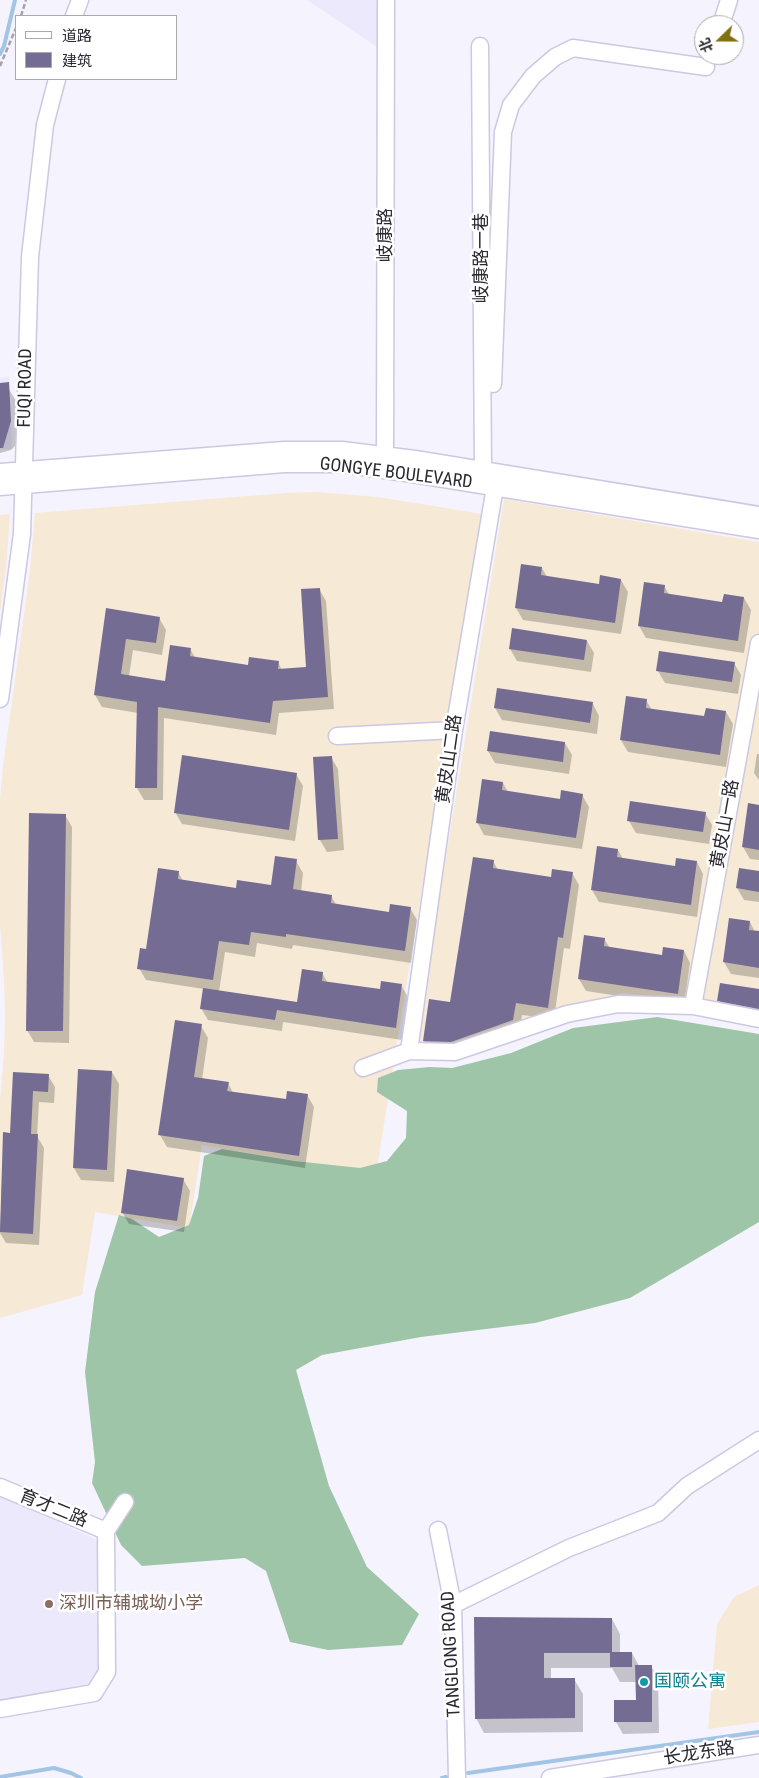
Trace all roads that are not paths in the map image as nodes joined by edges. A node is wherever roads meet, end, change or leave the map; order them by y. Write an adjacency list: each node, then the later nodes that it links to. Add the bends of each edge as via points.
1 (80, 0): 4 (street)
2 (386, 0): 9 (street, 岐康路)
3 (729, 0): 5 (street)
4 (74, 15)
5 (724, 15)
6 (480, 46): 10 (street, 岐康路一巷)
7 (706, 67): 10 (street, via 573,48 554,57 533,76 511,105 503,132 492,426)
8 (57, 80): 12 (street, FUQI ROAD, via 44,132 30,257)
9 (384, 462): 10 (street, GONGYE BOULEVARD); 12 (street, GONGYE BOULEVARD, via 342,450 284,450); 13 (street, GONGYE BOULEVARD)
10 (483, 462): 13 (street); 15 (street, GONGYE BOULEVARD)
11 (0, 472): 12 (street, GONGYE BOULEVARD)
12 (24, 478): 14 (street, GONGYE BOULEVARD); 18 (street, FUQI ROAD, via 18,570)
13 (495, 487): 16 (street, GONGYE BOULEVARD); 19 (street, 黄皮山二路)
14 (0, 488)
15 (759, 515)
16 (759, 530)
17 (759, 643): 21 (street, 黄皮山一路)
18 (0, 699)
19 (454, 730): 20 (street); 23 (street, 黄皮山二路)
20 (338, 736)
21 (693, 1006): 22 (street); 23 (street, via 618,1004 567,1014 456,1052)
22 (759, 1019)
23 (409, 1051): 24 (street)
24 (363, 1068)
25 (759, 1440): 30 (street, via 687,1486 658,1513 569,1548)
26 (0, 1487): 29 (street, 育才二路)
27 (125, 1502): 29 (street)
28 (438, 1530): 30 (street, TANGLONG ROAD)
29 (106, 1531): 31 (street, via 107,1672 94,1693)
30 (453, 1605): 33 (street, TANGLONG ROAD)
31 (0, 1709)
32 (759, 1745): 34 (street, 长龙东路)
33 (457, 1778)
34 (550, 1778)

